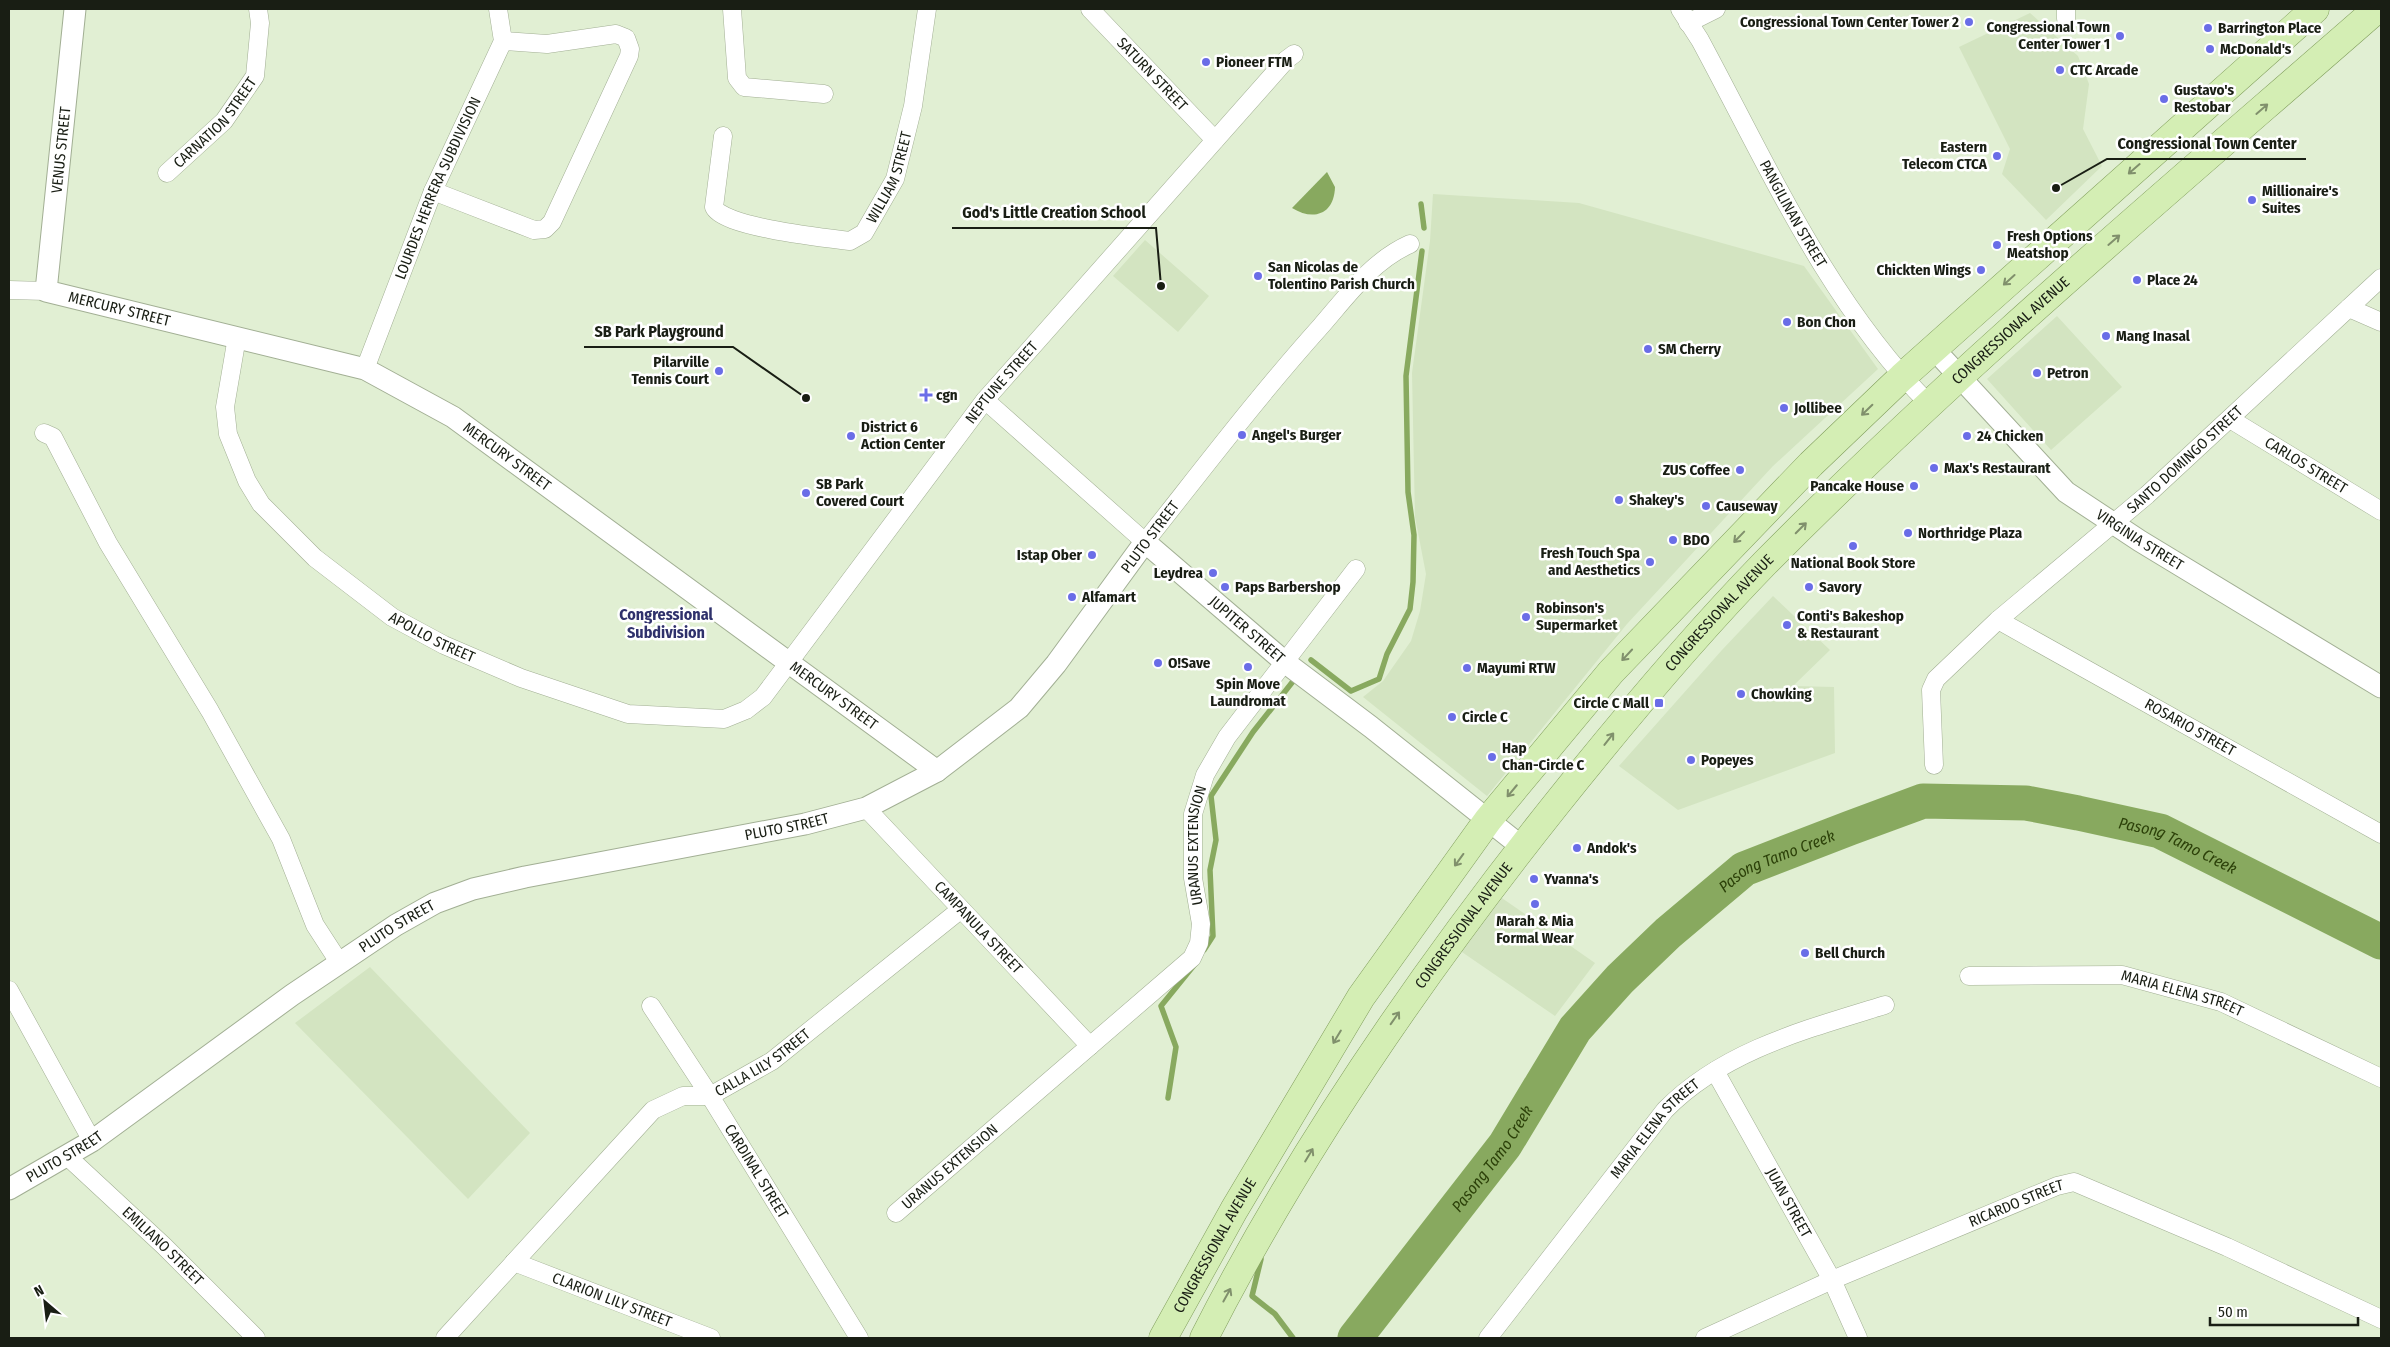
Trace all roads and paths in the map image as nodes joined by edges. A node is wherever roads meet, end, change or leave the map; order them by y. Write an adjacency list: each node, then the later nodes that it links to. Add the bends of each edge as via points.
1 (75, 9): 21 (street, VENUS STREET)
2 (258, 9): 16 (street, CARNATION STREET, via 260,23 255,76 224,121)
3 (498, 9): 11 (street)
4 (732, 9): 13 (street, via 739,83 744,87)
5 (927, 9): 14 (street, WILLIAM STREET, via 913,106 895,179 858,239 850,242 742,224 719,214 714,207)
6 (1090, 9): 15 (street, SATURN STREET)
7 (1716, 9): 10 (street)
8 (2315, 9): 25 (main road, CONGRESSIONAL AVENUE, one-way to 25)
9 (2377, 9): 28 (main road, CONGRESSIONAL AVENUE, one-way to 9)
10 (1684, 16): 27 (street, PANGILINAN STREET, via 1700,40 1817,259 1883,355)
11 (503, 41): 17 (street, LOURDES HERRERA SUBDIVISION); 17 (street, via 547,44 616,34 626,38 630,49 552,222 545,229 534,230)
12 (1294, 54): 15 (street, NEPTUNE STREET)
13 (824, 94)
14 (723, 136)
15 (1215, 140): 29 (street, NEPTUNE STREET)
16 (167, 173)
17 (433, 191): 26 (street, LOURDES HERRERA SUBDIVISION)
18 (1410, 244): 35 (street, PLUTO STREET, via 1392,252 1373,267 1263,391)
19 (2381, 278): 22 (street, SANTO DOMINGO STREET)
20 (9, 290): 21 (street, MERCURY STREET)
21 (46, 291): 24 (street, MERCURY STREET)
22 (2349, 308): 23 (street); 31 (street, SANTO DOMINGO STREET)
23 (2381, 322)
24 (237, 337): 26 (street, MERCURY STREET); 39 (street, APOLLO STREET, via 226,407 228,434 247,481 261,504 315,558 392,617 444,645 521,678 628,714 724,719 746,710 763,698)
25 (1933, 348): 27 (main road, CONGRESSIONAL AVENUE); 28 (street, VIRGINIA STREET)
26 (365, 369): 39 (street, MERCURY STREET, via 453,417)
27 (1902, 376): 30 (street, PANGILINAN STREET); 44 (main road, CONGRESSIONAL AVENUE, one-way to 44, via 1811,464 1611,672)
28 (1959, 376): 30 (main road, CONGRESSIONAL AVENUE); 34 (street, VIRGINIA STREET, via 2066,492)
29 (985, 400): 35 (street, JUPITER STREET); 39 (street, NEPTUNE STREET)
30 (1929, 404): 46 (main road, CONGRESSIONAL AVENUE, one-way to 30, via 1625,718 1762,566)
31 (2230, 419): 33 (street, CARLOS STREET); 34 (street, SANTO DOMINGO STREET)
32 (44, 433): 48 (street, via 53,437 108,542 210,711 281,839 315,925)
33 (2381, 511)
34 (2112, 522): 37 (street, SANTO DOMINGO STREET); 40 (street, VIRGINIA STREET)
35 (1145, 542): 38 (street, JUPITER STREET); 42 (street, PLUTO STREET, via 1056,664 1019,708)
36 (1356, 569): 38 (street, URANUS EXTENSION)
37 (1998, 620): 41 (street, SANTO DOMINGO STREET, via 1936,679 1931,690); 45 (street, ROSARIO STREET)
38 (1286, 663): 44 (street, JUPITER STREET); 53 (street, URANUS EXTENSION, via 1227,737 1205,775 1192,814 1193,878 1201,924 1197,951 1185,965)
39 (788, 665): 42 (street, MERCURY STREET)
40 (2381, 687)
41 (1934, 765)
42 (937, 771): 43 (street, PLUTO STREET)
43 (866, 808): 47 (street, CAMPANULA STREET); 48 (street, PLUTO STREET, via 805,824 525,877 473,890 435,904)
44 (1488, 820): 46 (street, JUPITER STREET); 68 (main road, CONGRESSIONAL AVENUE, one-way to 68, via 1361,997 1234,1210)
45 (2381, 834)
46 (1522, 847): 69 (main road, CONGRESSIONAL AVENUE, one-way to 46, via 1272,1216 1394,1019)
47 (960, 910): 53 (street, CAMPANULA STREET); 56 (street, CALLA LILY STREET, via 772,1061)
48 (339, 962): 57 (street, PLUTO STREET)
49 (1969, 976): 55 (street, MARIA ELENA STREET, via 2122,976 2221,1002)
50 (9, 990): 57 (street)
51 (1885, 1005): 54 (street, MARIA ELENA STREET, via 1793,1034)
52 (651, 1006): 56 (street, CARDINAL STREET)
53 (1090, 1046): 60 (street, URANUS EXTENSION)
54 (1715, 1071): 62 (street, JUAN STREET); 70 (street, MARIA ELENA STREET, via 1694,1083 1665,1110)
55 (2381, 1078)
56 (710, 1096): 61 (street, CALLA LILY STREET, via 683,1096 653,1110); 67 (street, CARDINAL STREET)
57 (92, 1141): 58 (street, PLUTO STREET)
58 (68, 1157): 59 (street, PLUTO STREET); 64 (street, EMILIANO STREET)
59 (9, 1189)
60 (896, 1213)
61 (514, 1262): 65 (street, CALLA LILY STREET); 66 (street, CLARION LILY STREET)
62 (1832, 1280): 63 (street, RICARDO STREET, via 2057,1186 2074,1182 2227,1247); 71 (street, RICARDO STREET); 72 (street, JUAN STREET)
63 (2381, 1319)
64 (256, 1338)
65 (445, 1338)
66 (711, 1338)
67 (859, 1338)
68 (1163, 1338)
69 (1204, 1338)
70 (1488, 1338)
71 (1705, 1338)
72 (1858, 1338)

